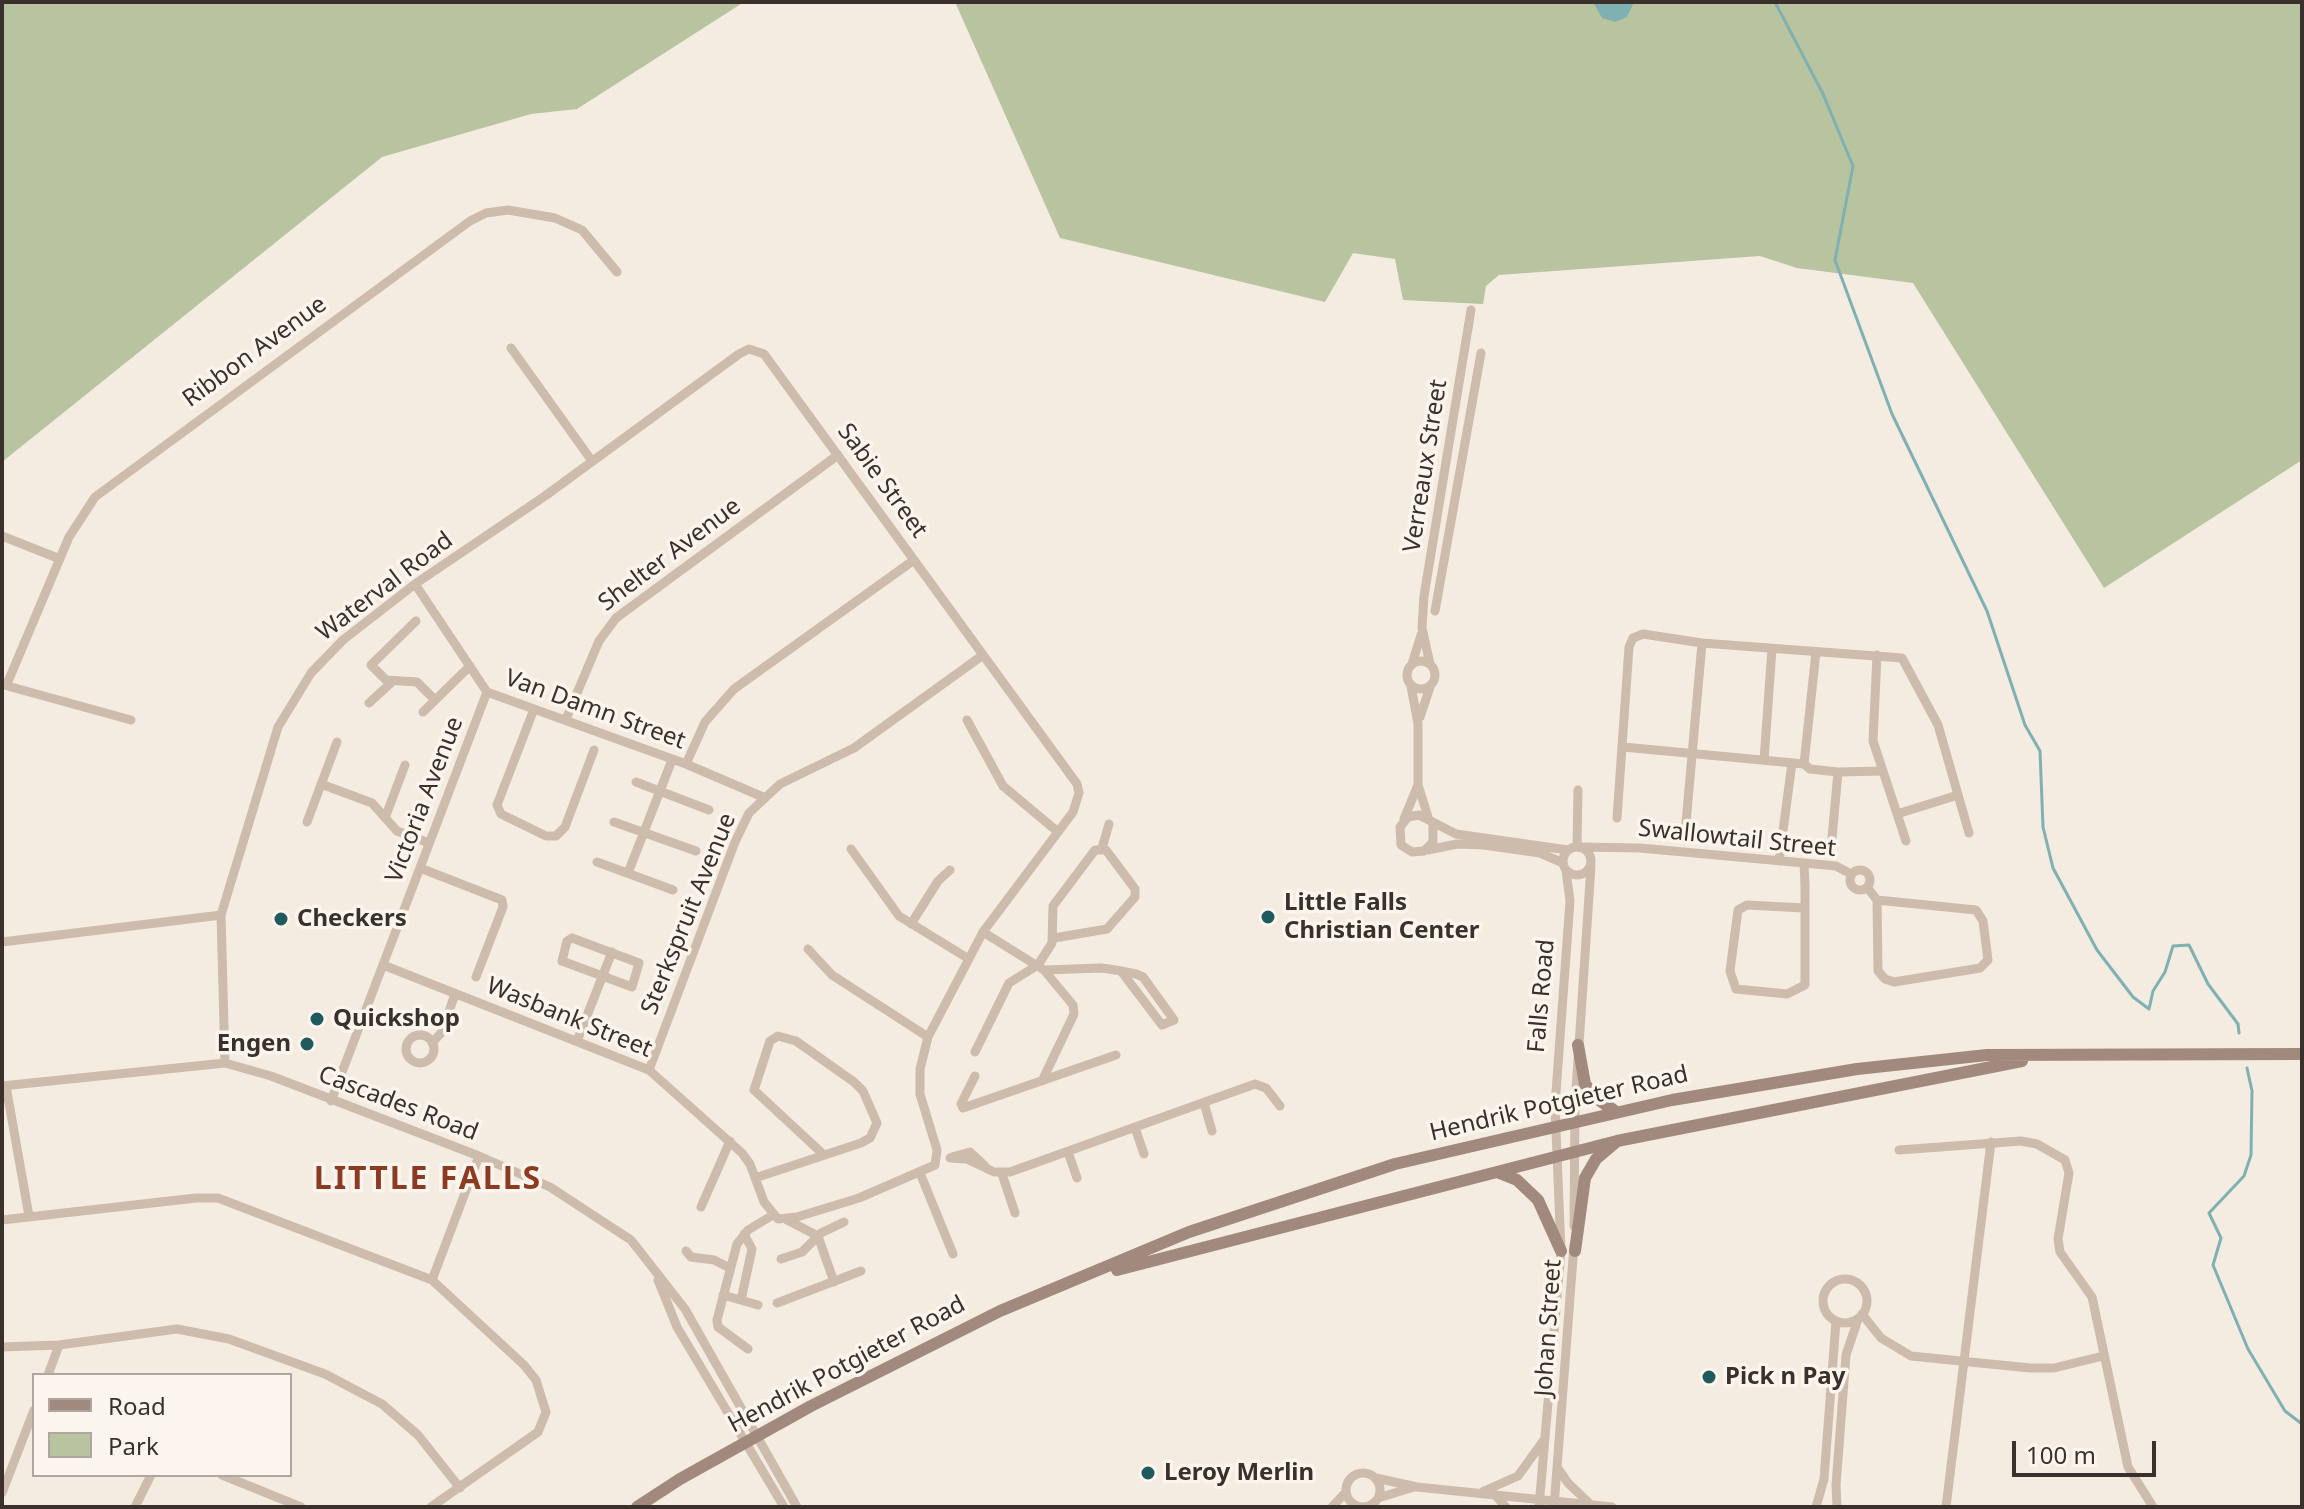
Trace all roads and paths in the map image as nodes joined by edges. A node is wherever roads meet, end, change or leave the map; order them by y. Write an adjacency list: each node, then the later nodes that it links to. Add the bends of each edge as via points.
1 (617, 272): 9 (street, Ribbon Avenue, via 582,230 555,218 508,210 470,221 105,487 86,508)
2 (1471, 310): 14 (street, Verreaux Street)
3 (511, 348): 7 (street)
4 (1481, 353): 12 (street)
5 (739, 354): 6 (street, Sabie Street, via 749,349 764,354); 7 (street, Waterval Road)
6 (838, 455): 10 (street, Sabie Street); 32 (street, Shelter Avenue, via 616,618 599,641)
7 (592, 461): 11 (street, Waterval Road)
8 (2, 536): 9 (street)
9 (60, 559): 24 (street, Ribbon Avenue)
10 (914, 560): 18 (street, Sabie Street); 43 (street, via 734,689 705,722)
11 (415, 584): 22 (street, Van Damn Street); 90 (street, Waterval Road, via 343,640 294,698 258,786)
12 (1435, 611)
13 (416, 621): 23 (street, via 371,663 383,678)
14 (1422, 628): 20 (street, Verreaux Street); 21 (street, Verreaux Street)
15 (1702, 643): 16 (street); 37 (street, via 1643,634 1633,638); 39 (street)
16 (1772, 649): 17 (street); 41 (street)
17 (1816, 652): 19 (street); 44 (street)
18 (983, 655): 54 (street, Sterkspruit Avenue, via 872,736); 65 (street, Sabie Street, via 1077,784 1078,801)
19 (1877, 655): 46 (street, via 1873,741); 53 (street, via 1902,658 1909,667 1938,725)
20 (1412, 664): 21 (street); 25 (street, via 1407,677)
21 (1430, 664): 26 (street, via 1436,675)
22 (470, 666): 27 (street, Van Damn Street); 28 (street)
23 (393, 681): 28 (street, via 417,682); 29 (street)
24 (4, 684): 33 (street)
25 (1411, 686): 26 (street); 35 (street)
26 (1430, 687): 35 (street)
27 (487, 692): 30 (street, Van Damn Street); 70 (street, Victoria Avenue)
28 (435, 700): 31 (street)
29 (369, 703)
30 (534, 709): 32 (street, Van Damn Street); 38 (street, via 497,805 501,814 556,836 565,827)
31 (423, 712)
32 (566, 719): 40 (street, Van Damn Street)
33 (131, 720)
34 (967, 720): 65 (street, via 1003,786)
35 (1418, 724): 50 (street)
36 (337, 742): 49 (street)
37 (1623, 747): 39 (street); 58 (street)
38 (594, 750)
39 (1692, 753): 41 (street); 63 (street)
40 (672, 760): 43 (street, Van Damn Street); 51 (street)
41 (1764, 760): 42 (street)
42 (1792, 763): 44 (street); 77 (street)
43 (686, 764): 54 (street, Van Damn Street)
44 (1804, 764): 47 (street)
45 (405, 765): 57 (street)
46 (1882, 771): 47 (street); 56 (street)
47 (1838, 772): 68 (street)
48 (636, 782): 51 (street)
49 (321, 784): 57 (street, via 372,803); 60 (street)
50 (1418, 785): 59 (street); 62 (street)
51 (660, 790): 55 (street); 66 (street)
52 (1578, 790): 72 (street)
53 (1958, 795): 56 (street); 67 (street)
54 (763, 797): 115 (street, Sterkspruit Avenue, via 735,842)
55 (709, 810)
56 (1897, 814): 69 (street)
57 (385, 818): 70 (street, via 397,831)
58 (1617, 818)
59 (1403, 821): 62 (street, via 1419,815); 76 (street, via 1401,845)
60 (307, 822)
61 (614, 822): 66 (street)
62 (1431, 823): 72 (street, Swallowtail Street, via 1485,839); 76 (street, via 1435,837)
63 (1686, 823)
64 (1109, 824): 71 (street)
65 (1058, 832): 92 (street, Sabie Street)
66 (643, 833): 75 (street); 84 (street)
67 (1969, 833)
68 (1832, 838)
69 (1906, 841)
70 (429, 843): 82 (street, Victoria Avenue)
71 (1102, 848): 93 (street, via 1095,850 1053,906); 93 (street, via 1135,889 1135,897 1107,929)
72 (1575, 848): 73 (street, Swallowtail Street); 80 (street, via 1589,853); 81 (street)
73 (1618, 848): 77 (street, Swallowtail Street); 80 (street, Swallowtail Street)
74 (851, 849): 91 (street, via 888,902)
75 (696, 851)
76 (1424, 851): 81 (street, via 1484,845 1540,853)
77 (1779, 861): 79 (street, Swallowtail Street)
78 (597, 862): 84 (street)
79 (1804, 863): 85 (street, Swallowtail Street, via 1836,866); 89 (street)
80 (1591, 864): 81 (street, Swallowtail Street, via 1580,875); 98 (street, Falls Road)
81 (1564, 867): 97 (street, Falls Road, via 1570,901)
82 (420, 868): 100 (street, Victoria Avenue); 103 (street, via 502,900)
83 (950, 870): 91 (street)
84 (628, 873): 87 (street)
85 (1851, 874): 86 (street, via 1852,887); 86 (street, via 1866,872)
86 (1867, 887): 88 (street)
87 (673, 890)
88 (1877, 900): 88 (street, via 1976,910 1983,921 1988,960 1980,968 1894,982 1885,979 1878,971)
89 (1804, 908): 89 (street, via 1805,979 1800,990 1787,994 1736,989 1730,971 1738,910 1747,905)
90 (221, 915): 94 (street); 114 (street, Waterval Road)
91 (911, 924): 99 (street)
92 (983, 932): 99 (street, Sabie Street); 101 (street)
93 (1054, 938): 101 (street)
94 (2, 942)
95 (808, 949): 106 (street, via 832,975)
96 (612, 952): 104 (street); 104 (street, via 639,963 633,985); 104 (street, via 572,938 567,941 562,961)
97 (1565, 953): 98 (street); 124 (street, Falls Road)
98 (1583, 954): 109 (street, Falls Road)
99 (969, 959): 106 (street, Sabie Street)
100 (383, 965): 105 (street, Wasbank Street); 119 (street, Victoria Avenue)
101 (1041, 967): 102 (street); 110 (street, via 1009,983); 117 (street, via 1073,1005 1074,1014)
102 (1121, 971): 102 (street, via 1162,1025 1174,1020 1149,982)
103 (476, 977)
104 (602, 977): 107 (street)
105 (455, 994): 107 (street, Wasbank Street); 108 (street, via 442,1032)
106 (928, 1037): 137 (street, Sabie Street, via 920,1094)
107 (577, 1041): 115 (street, Wasbank Street)
108 (432, 1043)
109 (1578, 1045): 122 (main road, via 1585,1084); 123 (street, Falls Road)
110 (975, 1052)
111 (2061, 1054): 112 (main road, Hendrik Potgieter Road); 122 (main road, Hendrik Potgieter Road, via 1987,1055 1857,1069); 128 (main road, Hendrik Potgieter Road)
112 (2302, 1054)
113 (1116, 1055): 117 (street)
114 (225, 1063): 118 (street, Cascades Road); 119 (street, Cascades Road)
115 (649, 1070): 127 (street, Wasbank Street)
116 (975, 1076): 117 (street, via 963,1108)
117 (1042, 1081)
118 (4, 1086): 146 (street)
119 (331, 1101): 135 (street, Cascades Road)
120 (1204, 1103): 121 (street, via 1258,1084); 125 (street); 126 (street)
121 (1280, 1106)
122 (1616, 1112): 123 (main road, Hendrik Potgieter Road)
123 (1575, 1120): 124 (main road, Hendrik Potgieter Road); 132 (street, Falls Road)
124 (1555, 1125): 136 (street, Falls Road); 159 (main road, Hendrik Potgieter Road, via 1287,1197 1189,1232)
125 (1135, 1128): 131 (street); 133 (street)
126 (1212, 1131)
127 (730, 1141): 141 (street, Wasbank Street); 143 (street)
128 (1617, 1141): 132 (main road, Hendrik Potgieter Road); 153 (main road, via 1596,1159 1585,1178)
129 (1991, 1142): 130 (street); 171 (street, via 2037,1144 2065,1160 2069,1173 2060,1252 2092,1297); 172 (street)
130 (1899, 1150)
131 (1068, 1152): 140 (street); 142 (street)
132 (1573, 1152): 136 (main road, Hendrik Potgieter Road); 153 (street, Johan Street)
133 (1144, 1154)
134 (824, 1155): 134 (street, via 754,1090 770,1041 778,1036 796,1041 854,1082 876,1117 870,1138); 141 (street)
135 (479, 1156): 157 (street, Cascades Road, via 585,1208 631,1240); 160 (street)
136 (1556, 1157): 138 (main road, Hendrik Potgieter Road); 153 (street, Johan Street)
137 (937, 1161): 139 (street); 140 (street, via 967,1159)
138 (1497, 1172): 153 (main road, via 1517,1180 1538,1200); 159 (main road, Hendrik Potgieter Road)
139 (920, 1173): 148 (street); 154 (street)
140 (1002, 1174): 144 (street)
141 (755, 1178): 145 (street, Wasbank Street)
142 (1077, 1178)
143 (701, 1207)
144 (1015, 1213)
145 (773, 1215): 148 (street); 150 (street)
146 (29, 1216): 147 (street); 160 (street, via 218,1198)
147 (2, 1220)
148 (786, 1220): 151 (street)
149 (844, 1222): 151 (street)
150 (744, 1234): 156 (street); 163 (street, via 752,1249)
151 (818, 1236): 155 (street, via 806,1249); 161 (street)
152 (686, 1251): 156 (street)
153 (1568, 1251): 176 (street, Johan Street); 178 (street, Johan Street)
154 (953, 1254)
155 (781, 1259)
156 (730, 1268): 162 (street)
157 (653, 1270): 175 (street, Cascades Road, via 685,1309); 177 (street, Cascades Road, via 677,1327)
158 (861, 1271): 161 (street)
159 (1086, 1278): 175 (main road, Hendrik Potgieter Road, via 986,1318)
160 (432, 1280): 183 (street, via 536,1380 546,1412 538,1432)
161 (834, 1282): 164 (street)
162 (723, 1295): 163 (street); 170 (street, via 717,1324)
163 (741, 1300): 165 (street)
164 (777, 1303)
165 (758, 1305)
166 (1860, 1316): 167 (street); 167 (street, via 1867,1303 1865,1291 1857,1282 1839,1280 1824,1298); 172 (street, via 1896,1350); 204 (street, via 1846,1355)
167 (1836, 1321): 203 (street, via 1824,1479)
168 (59, 1345): 169 (street); 173 (street); 183 (street, via 177,1329 229,1339 325,1374 382,1404 418,1435)
169 (2, 1347)
170 (748, 1349)
171 (2103, 1356): 172 (street, via 2054,1368); 192 (street, via 2128,1467)
172 (1962, 1361): 205 (street)
173 (49, 1373)
174 (32, 1415): 185 (street)
175 (756, 1437): 177 (main road, Hendrik Potgieter Road); 199 (street, Cascades Road)
176 (1545, 1437): 186 (street, via 1518,1476); 189 (street, Johan Street)
177 (744, 1444): 197 (main road, Hendrik Potgieter Road); 198 (street, Cascades Road)
178 (1557, 1467): 190 (street, Johan Street); 191 (street)
179 (150, 1477): 194 (street)
180 (227, 1477): 195 (street)
181 (1376, 1478): 182 (street); 184 (street, via 1356,1474); 188 (street)
182 (1417, 1487): 186 (street); 188 (street)
183 (460, 1488): 196 (street)
184 (1346, 1492): 193 (street); 200 (street)
185 (2, 1493)
186 (1481, 1493): 187 (street)
187 (1494, 1494): 189 (street); 201 (street)
188 (1378, 1498): 193 (street, via 1370,1505)
189 (1539, 1503): 190 (street)
190 (1554, 1504): 191 (street)
191 (1583, 1505): 202 (street)
192 (2150, 1505)
193 (1353, 1506)
194 (135, 1507)
195 (301, 1507)
196 (431, 1507)
197 (637, 1507)
198 (784, 1507)
199 (797, 1507)
200 (1332, 1507)
201 (1506, 1507)
202 (1612, 1507)
203 (1816, 1507)
204 (1837, 1507)
205 (1946, 1507)

